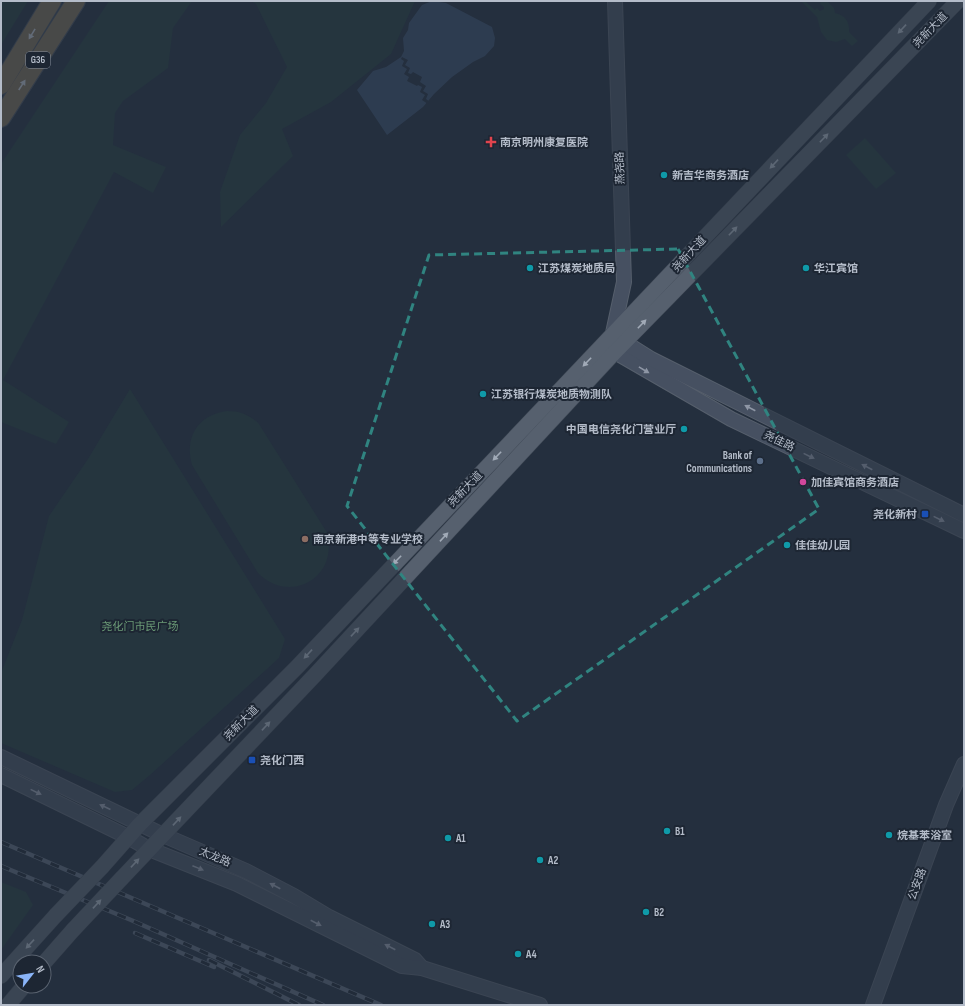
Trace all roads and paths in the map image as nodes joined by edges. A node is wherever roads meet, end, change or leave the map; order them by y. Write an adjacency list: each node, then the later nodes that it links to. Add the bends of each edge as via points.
1 (52, 1): 6 (highway, G36, one-way to 6)
2 (76, 1): 7 (highway, G36, one-way to 2)
3 (615, 1): 8 (main road, 燕尧路, via 624,282)
4 (929, 1): 8 (main road, 尧新大道, one-way to 8)
5 (958, 1): 8 (main road, 尧新大道, one-way to 5)
6 (1, 85)
7 (1, 118)
8 (617, 340): 9 (main road, 尧佳路, one-way to 8); 10 (main road, 尧佳路, one-way to 10, via 731,418); 14 (main road, 尧新大道, one-way to 14); 15 (main road, 尧新大道, one-way to 8, via 341,647)
9 (964, 515)
10 (964, 531)
11 (1, 757): 14 (main road, 太龙路, one-way to 11)
12 (964, 764): 24 (main road, 公安路, via 946,805)
13 (1, 775): 16 (main road, 太龙路, one-way to 16)
14 (140, 824): 15 (main road, 太龙路); 16 (main road, 尧新大道)
15 (163, 835): 17 (main road, 尧新大道); 19 (main road, 太龙路, one-way to 15, via 415,960 329,917 253,874)
16 (128, 837): 17 (main road, 太龙路); 20 (main road, 尧新大道, one-way to 20, bridge)
17 (149, 849): 18 (main road, 尧新大道, one-way to 17, bridge); 19 (main road, 太龙路, one-way to 19, via 237,884 402,966)
18 (52, 954)
19 (422, 968): 23 (main road, 太龙路)
20 (1, 976)
21 (17, 994): 22 (main road)
22 (8, 1005)
23 (540, 1005)
24 (873, 1005)

